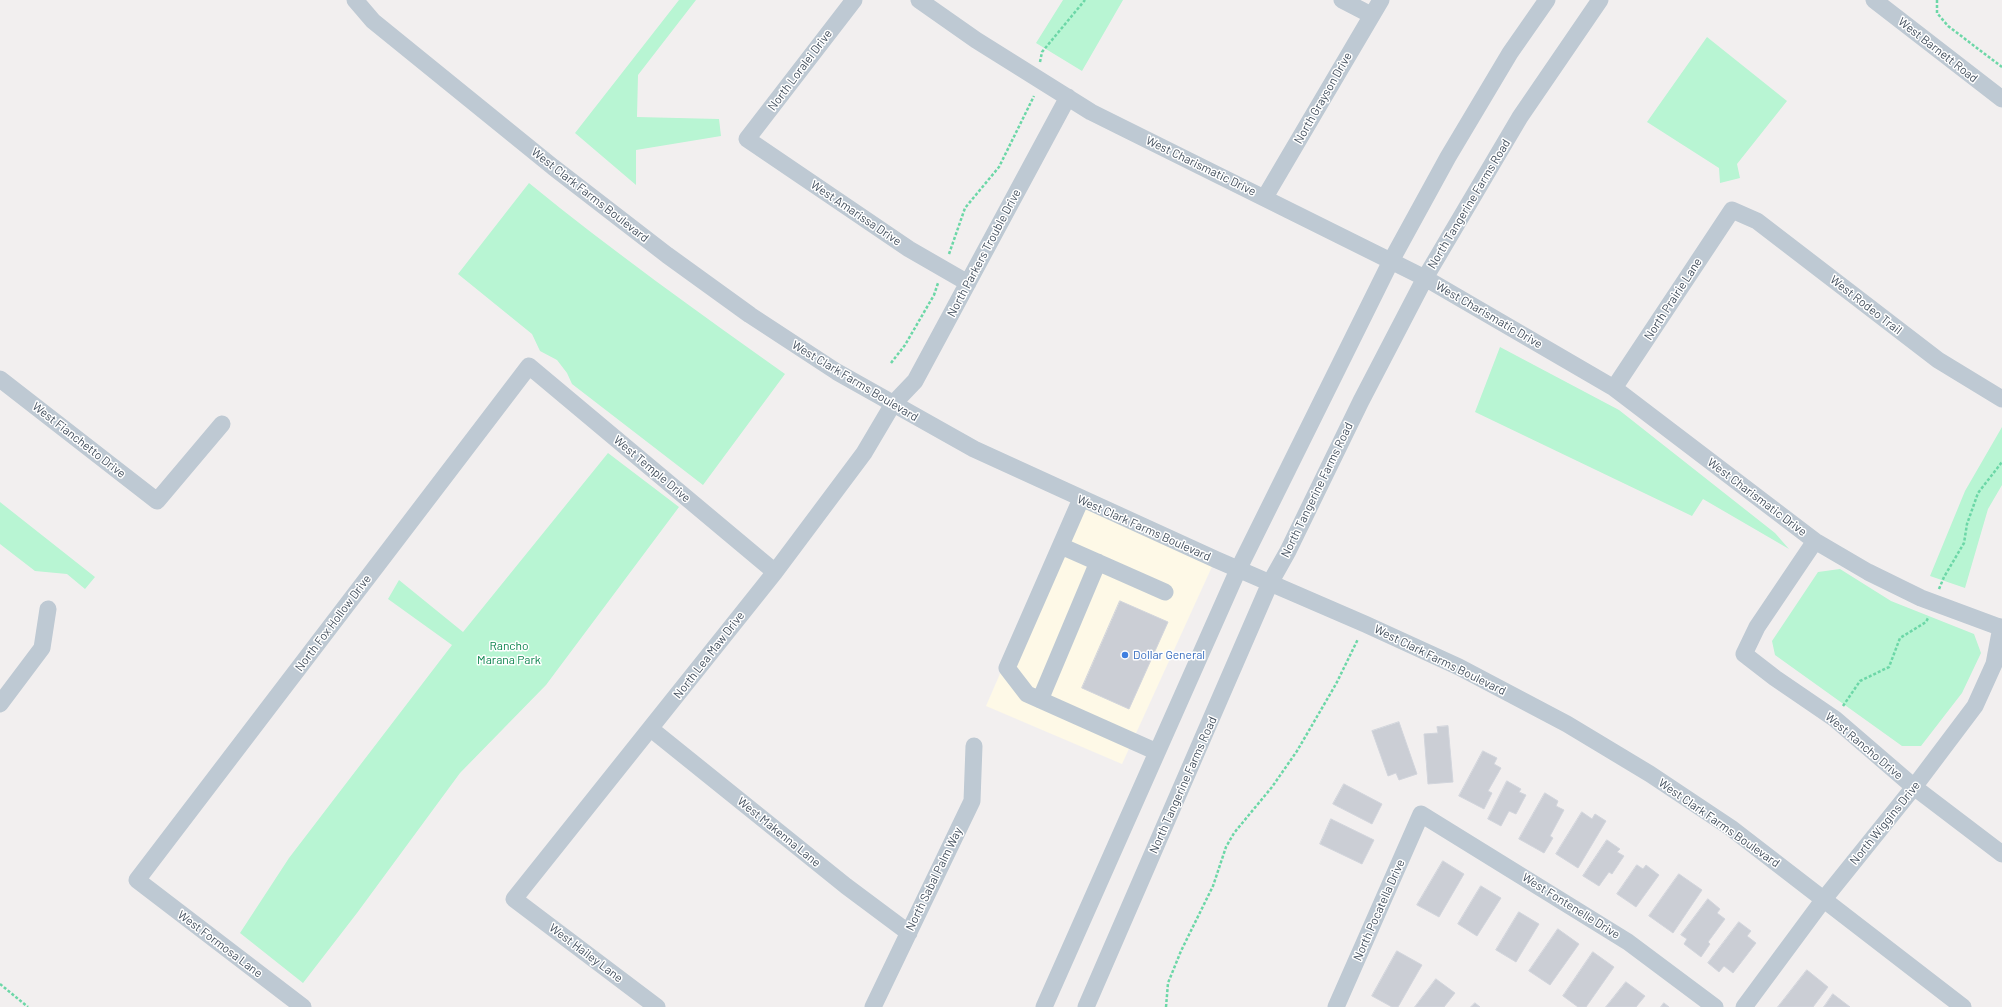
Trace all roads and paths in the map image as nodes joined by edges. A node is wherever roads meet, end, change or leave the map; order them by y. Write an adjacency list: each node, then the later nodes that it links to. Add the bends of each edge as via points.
1 (355, 0): 28 (street, West Clark Farms Boulevard, via 373,20 552,167 738,307 837,372)
2 (854, 0): 16 (street, North Loralei Drive)
3 (919, 0): 13 (street, West Charismatic Drive, via 976,40)
4 (1085, 0): 13 (path, via 1042,52)
5 (1342, 0): 11 (street)
6 (1381, 0): 11 (street, North Grayson Drive)
7 (1547, 0): 19 (street, via 1510,53 1448,157)
8 (1600, 0): 21 (street, North Tangerine Farms Road, via 1520,117)
9 (1874, 0): 15 (street, West Barnett Road)
10 (1937, 0): 12 (path, via 1937,13 1948,26)
11 (1371, 15): 17 (street, North Grayson Drive)
12 (2002, 67)
13 (1038, 78): 14 (street, West Charismatic Drive); 20 (path, via 1035,94 999,167 966,208)
14 (1068, 97): 17 (street, West Charismatic Drive, via 1092,112); 22 (street, North Parkers Trouble Drive)
15 (2002, 99)
16 (747, 139): 20 (street, West Amarissa Drive)
17 (1265, 197): 19 (street, West Charismatic Drive)
18 (1732, 210): 26 (street, North Prairie Lane); 27 (street, West Rodeo Trail, via 1757,221 1938,360)
19 (1391, 261): 21 (street, West Charismatic Drive); 34 (street)
20 (943, 269): 22 (street, West Amarissa Drive); 23 (path, via 934,295 905,345)
21 (1425, 278): 26 (street, West Charismatic Drive); 36 (street, North Tangerine Farms Road)
22 (968, 283): 28 (street, North Parkers Trouble Drive, via 915,381)
23 (891, 363)
24 (529, 366): 35 (street, West Temple Drive); 49 (street, North Fox Hollow Drive)
25 (0, 379): 29 (street, West Fianchetto Drive, via 157,501)
26 (1614, 388): 31 (street, West Charismatic Drive)
27 (2002, 399)
28 (893, 404): 30 (street, West Clark Farms Boulevard, via 974,449); 35 (street, North Lea Maw Drive, via 864,453)
29 (222, 424)
30 (1081, 500): 32 (street); 34 (street, West Clark Farms Boulevard)
31 (1815, 541): 40 (street, West Charismatic Drive, via 1868,572 1921,598); 46 (street, West Rancho Drive, via 1757,627 1744,654 1835,720)
32 (1061, 546): 33 (street); 41 (street, via 1007,668 1027,694)
33 (1098, 562): 37 (street); 41 (street)
34 (1238, 570): 36 (street, West Clark Farms Boulevard); 45 (street)
35 (774, 572): 43 (street, North Lea Maw Drive)
36 (1270, 583): 39 (street, West Clark Farms Boulevard); 59 (street, North Tangerine Farms Road)
37 (1164, 592)
38 (48, 609): 42 (street, via 42,648)
39 (1365, 624): 51 (street, West Clark Farms Boulevard, via 1512,695 1614,752 1731,828); 60 (path, via 1336,684 1297,751 1226,847 1213,886 1168,983)
40 (2001, 628): 46 (street, North Wiggins Drive, via 1994,664 1975,706)
41 (1040, 700): 45 (street)
42 (0, 704)
43 (651, 729): 50 (street, North Lea Maw Drive); 52 (street, West Makenna Lane, via 846,886)
44 (974, 746): 52 (street, North Sabal Palm Way, via 972,801)
45 (1157, 752): 58 (street)
46 (1914, 787): 48 (street, West Rancho Drive); 51 (street, North Wiggins Drive)
47 (1421, 814): 61 (street, North Pocatella Drive); 62 (street, West Fontenelle Drive, via 1628,942)
48 (2002, 854)
49 (137, 880): 55 (street, West Formosa Lane)
50 (514, 899): 56 (street, West Hailey Lane)
51 (1824, 899): 63 (street, North Wiggins Drive); 64 (street, West Clark Farms Boulevard)
52 (909, 933): 57 (street, North Sabal Palm Way)
53 (0, 984): 54 (path)
54 (28, 1007)
55 (303, 1007)
56 (657, 1007)
57 (873, 1007)
58 (1044, 1007)
59 (1086, 1007)
60 (1166, 1007)
61 (1336, 1007)
62 (1715, 1007)
63 (1744, 1007)
64 (1963, 1007)

